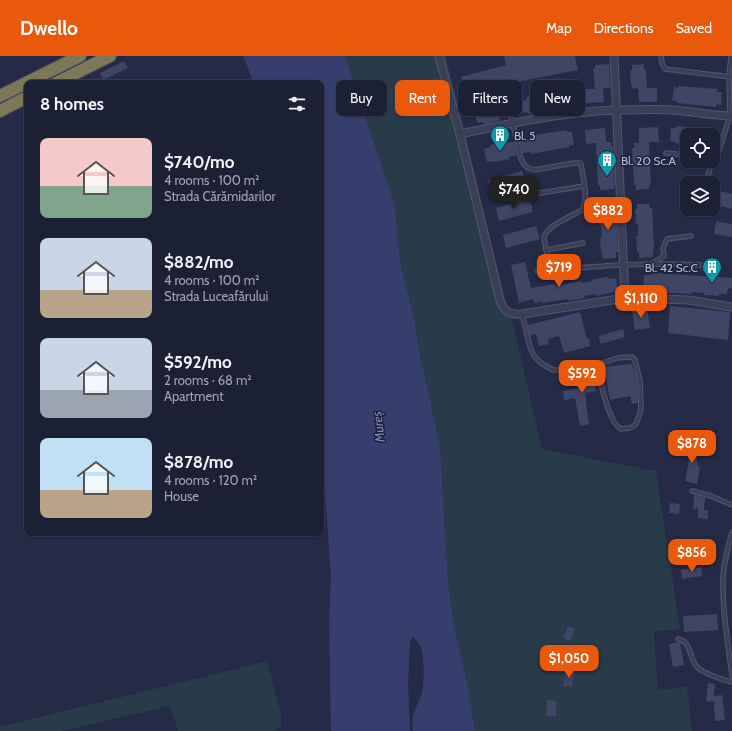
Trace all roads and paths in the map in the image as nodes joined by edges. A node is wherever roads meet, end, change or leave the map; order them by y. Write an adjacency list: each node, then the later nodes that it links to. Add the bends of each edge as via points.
1 (110, 56): 9 (highway)
2 (439, 56): 18 (street)
3 (614, 56): 13 (street)
4 (661, 56): 7 (lane, via 665,69)
5 (731, 56): 7 (lane)
6 (78, 57): 8 (highway)
7 (730, 77): 16 (lane)
8 (32, 80)
9 (62, 80)
10 (24, 84): 11 (highway)
11 (0, 96)
12 (24, 99): 14 (highway)
13 (616, 110): 16 (street, via 671,110); 17 (street, via 566,114); 28 (street)
14 (0, 111)
15 (511, 116): 17 (lane)
16 (731, 116): 19 (lane)
17 (512, 123): 18 (street); 22 (lane, via 521,159 528,168 534,170 580,163)
18 (460, 134): 34 (street, via 501,305 507,312)
19 (720, 148)
20 (666, 153): 21 (lane)
21 (680, 154)
22 (584, 186): 23 (lane); 26 (lane, via 585,206 547,230 544,238)
23 (534, 194)
24 (691, 236): 27 (lane, via 667,239 663,248 664,256)
25 (583, 243): 26 (lane)
26 (546, 250): 30 (lane)
27 (654, 263): 28 (lane); 29 (lane)
28 (624, 264): 30 (lane); 32 (street)
29 (716, 266)
30 (550, 270): 31 (lane)
31 (537, 271)
32 (625, 298): 33 (street, via 688,300); 34 (street)
33 (732, 307)
34 (522, 314): 35 (lane, via 530,347 541,363 559,371)
35 (597, 365): 35 (lane, via 617,358 632,357 635,360 640,381 641,409 635,425 630,428 621,429 616,424 604,396)
36 (692, 491): 37 (lane)
37 (732, 505)
38 (732, 532): 40 (lane, via 723,577)
39 (678, 639): 41 (lane, via 684,640 688,645 700,670)
40 (732, 676)
41 (732, 682)

